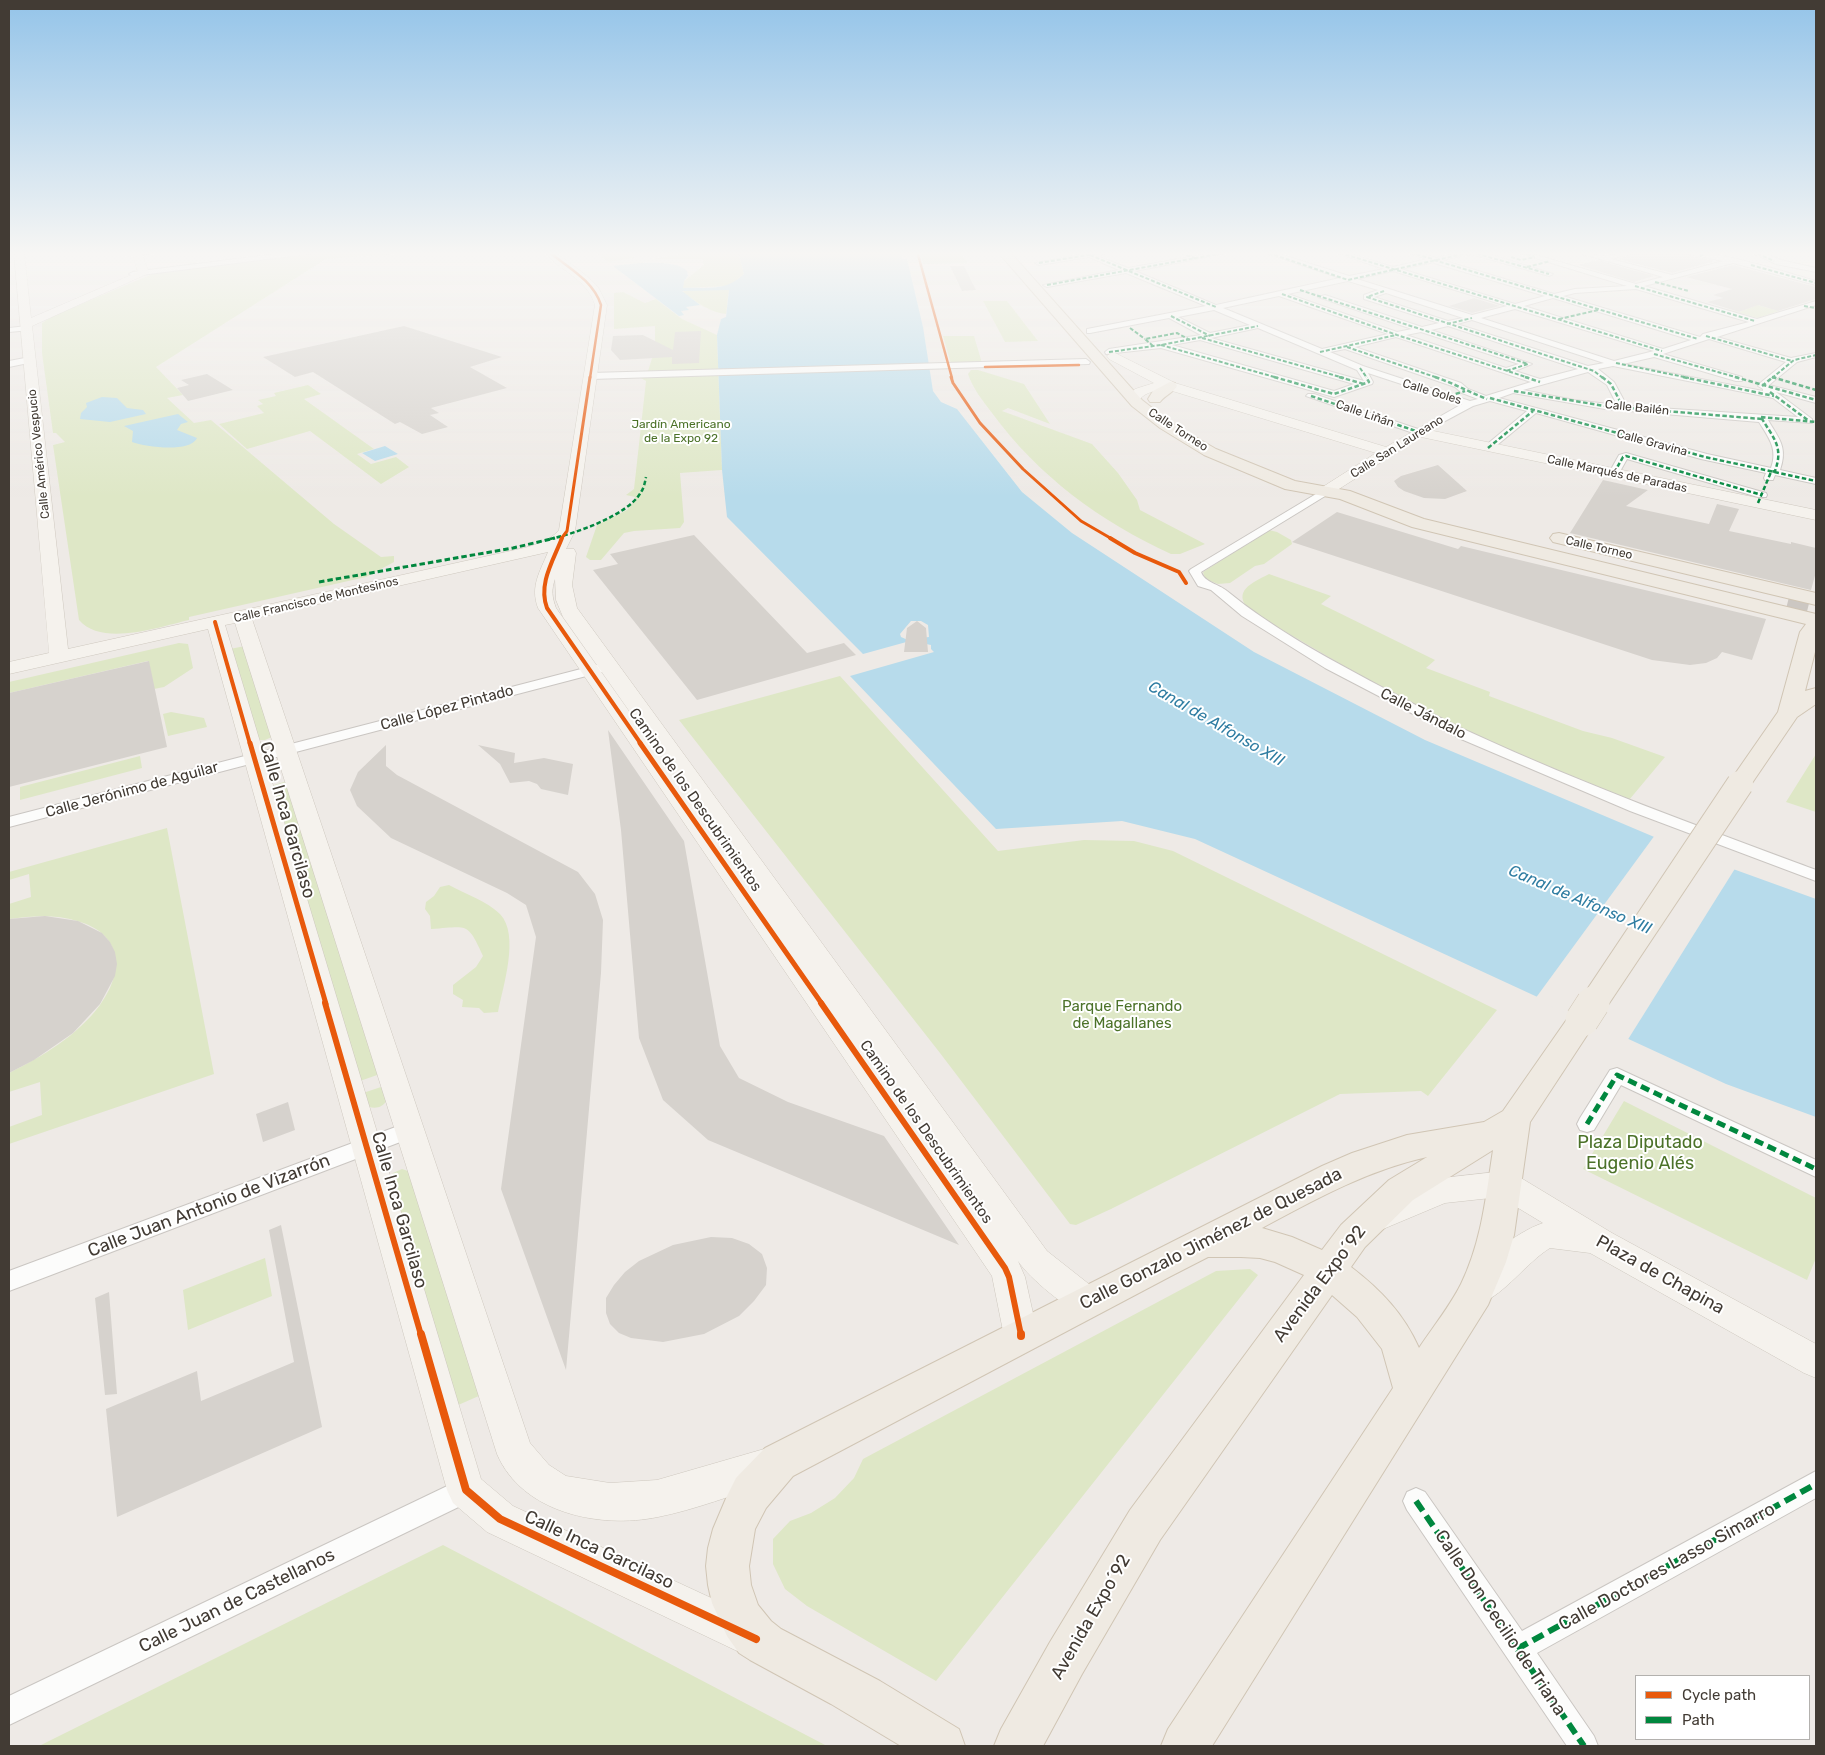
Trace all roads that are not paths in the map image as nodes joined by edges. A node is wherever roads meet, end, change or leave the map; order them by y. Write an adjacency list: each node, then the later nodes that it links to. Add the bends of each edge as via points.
1 (28, 333): 28 (street, Calle Américo Vespucio)
2 (597, 333): 35 (street, Camino de los Descubrimientos)
3 (1074, 333): 27 (main road, Calle Torneo)
4 (1090, 333): 27 (main road, Calle Torneo)
5 (1137, 333): 20 (street)
6 (1199, 333): 18 (street)
7 (1223, 333): 18 (street)
8 (1274, 333): 24 (street, Calle Goles)
9 (1391, 333): 17 (street)
10 (1408, 333): 17 (street)
11 (1431, 333): 34 (street, via 1528,364)
12 (1474, 333): 33 (street)
13 (1519, 333): 31 (street)
14 (1596, 333): 25 (street)
15 (1687, 333): 19 (street)
16 (1716, 333): 19 (street, Calle San Laureano)
17 (1397, 335): 23 (street); 34 (street)
18 (1206, 337): 21 (street); 38 (street)
19 (1702, 337): 25 (street, Calle San Laureano); 29 (street)
20 (1145, 339): 21 (street, via 1177,333); 22 (street)
21 (1190, 340): 22 (street)
22 (1157, 346): 27 (street); 41 (street)
23 (1347, 347): 24 (street); 42 (street, Calle Gravina, via 1458,385)
24 (1320, 352): 32 (street, Calle Goles)
25 (1658, 353): 31 (street, Calle San Laureano); 39 (street)
26 (1815, 355): 29 (street)
27 (1097, 359): 35 (street, via 985,366); 44 (main road, Calle Torneo); 44 (street, Calle Torneo); 44 (main road, via 1096,366 1114,388)
28 (30, 360): 30 (street); 75 (street, Calle Américo Vespucio)
29 (1792, 361): 36 (street)
30 (9, 364)
31 (1616, 364): 33 (street, Calle San Laureano); 46 (street)
32 (1360, 368): 38 (street, via 1370,382); 45 (street, Calle Goles)
33 (1588, 369): 37 (street, Calle San Laureano); 50 (street, via 1611,384)
34 (1506, 370): 37 (street)
35 (591, 376): 65 (street, Camino de los Descubrimientos, via 567,531)
36 (1772, 378): 39 (street); 40 (street)
37 (1540, 382): 43 (street, Calle San Laureano)
38 (1364, 384): 41 (street, via 1334,394)
39 (1762, 386): 46 (street); 48 (street)
40 (1816, 390)
41 (1321, 391): 54 (street, Calle Liñán, via 1311,396)
42 (1465, 391): 45 (street); 47 (street, Calle Gravina)
43 (1514, 391): 47 (street, Calle San Laureano); 50 (street, Calle Bailén)
44 (1147, 392): 56 (street, Calle Torneo); 59 (main road, Calle Torneo, via 1165,425 1210,452 1291,485)
45 (1449, 396): 49 (street, Calle Goles)
46 (1774, 396): 53 (street)
47 (1488, 398): 49 (street, Calle San Laureano); 51 (street, Calle Gravina)
48 (1816, 400)
49 (1470, 404): 54 (street, Calle San Laureano)
50 (1623, 407): 52 (street, Calle Bailén)
51 (1533, 411): 55 (street); 57 (street, Calle Gravina, via 1705,458)
52 (1761, 418): 53 (street, Calle Bailén); 57 (street, via 1780,448 1780,459 1775,471)
53 (1813, 421)
54 (1418, 432): 55 (street, Calle Marqués de Paradas); 56 (street, Calle San Laureano)
55 (1488, 448): 60 (street, Calle Marqués de Paradas)
56 (1387, 452): 59 (street, Calle San Laureano)
57 (1771, 472): 58 (street, Calle Gravina); 60 (street)
58 (1816, 481)
59 (1326, 491): 61 (main road, Calle Torneo); 68 (street, Calle Jándalo, via 1195,571 1202,583)
60 (1760, 499): 62 (street, Calle Marqués de Paradas)
61 (1385, 506): 63 (main road, Calle Torneo); 70 (main road, Calle Torneo); 72 (main road, Calle Torneo, via 1418,523)
62 (1816, 516)
63 (1475, 519)
64 (1540, 534): 69 (main road, Calle Torneo)
65 (562, 538): 66 (street, Calle Francisco de Montesinos, via 541,549); 67 (street, Camino de los Descubrimientos); 77 (street, Camino de los Descubrimientos, via 568,551 562,584 565,604)
66 (480, 564): 67 (street, via 510,565); 71 (street, Calle Francisco de Montesinos)
67 (534, 576): 77 (street, Camino de los Descubrimientos, via 548,608)
68 (1215, 587): 83 (street, Calle Jándalo, via 1246,613 1330,665 1466,736 1642,810)
69 (1816, 599)
70 (1788, 601)
71 (242, 616): 73 (street, Calle Francisco de Montesinos); 80 (street, Calle Inca Garcilaso)
72 (1816, 620)
73 (215, 622): 75 (street, Calle Francisco de Montesinos); 81 (street, Calle Inca Garcilaso)
74 (1816, 624): 79 (main road, via 1810,632)
75 (59, 657): 76 (street, Calle Francisco de Montesinos)
76 (9, 668)
77 (599, 668): 80 (street, Calle López Pintado); 96 (street, Camino de los Descubrimientos, via 1036,1261); 97 (street, Camino de los Descubrimientos, via 1005,1268)
78 (1815, 696): 79 (main road)
79 (1789, 712): 84 (main road, bridge)
80 (286, 750): 81 (street, Calle López Pintado); 86 (street, Calle Inca Garcilaso)
81 (255, 758): 82 (street, Calle Jerónimo de Aguilar); 87 (street, Calle Inca Garcilaso)
82 (9, 822)
83 (1816, 876)
84 (1511, 1118): 89 (main road); 90 (main road, Avenida Expo´92, via 1401,1190); 91 (main road, Calle Gonzalo Jiménez de Quesada, via 1356,1166 1290,1196)
85 (1587, 1124): 88 (street, via 1616,1075)
86 (409, 1130): 87 (street, Calle Juan Antonio de Vizarrón); 100 (street, Calle Inca Garcilaso, via 515,1454 536,1478 560,1493 610,1502 648,1500)
87 (367, 1146): 94 (street, Calle Juan Antonio de Vizarrón); 102 (street, Calle Inca Garcilaso)
88 (1816, 1169)
89 (1505, 1184): 90 (street, via 1442,1191); 92 (street, Plaza de Chapina); 95 (main road, via 1492,1251)
90 (1364, 1224): 93 (main road, Avenida Expo´92)
91 (1206, 1243): 93 (main road, via 1258,1243 1298,1256); 96 (main road, Calle Gonzalo Jiménez de Quesada)
92 (1601, 1243): 95 (street, via 1566,1235 1546,1235 1525,1248); 98 (street, Plaza de Chapina)
93 (1327, 1271): 99 (main road, via 1376,1310 1396,1339); 108 (main road, Avenida Expo´92, via 1145,1525)
94 (9, 1281)
95 (1475, 1294): 99 (main road)
96 (1088, 1302): 97 (main road, Calle Gonzalo Jiménez de Quesada)
97 (1021, 1336): 100 (main road, Calle Gonzalo Jiménez de Quesada)
98 (1816, 1362)
99 (1413, 1392): 109 (main road)
100 (779, 1462): 104 (main road, via 752,1492 736,1522 730,1546 727,1578 734,1607)
101 (1816, 1484): 105 (street, Calle Doctores Lasso Simarro)
102 (466, 1490): 104 (street, Calle Inca Garcilaso, via 500,1519); 106 (street, Calle Juan de Castellanos)
103 (1416, 1501): 105 (street, Calle Don Cecilio de Triana)
104 (756, 1639): 107 (main road, Calle Inca Garcilaso, via 868,1699)
105 (1517, 1649): 110 (street, Calle Don Cecilio de Triana)
106 (9, 1711)
107 (942, 1746)
108 (1018, 1746)
109 (1185, 1746)
110 (1584, 1746)

